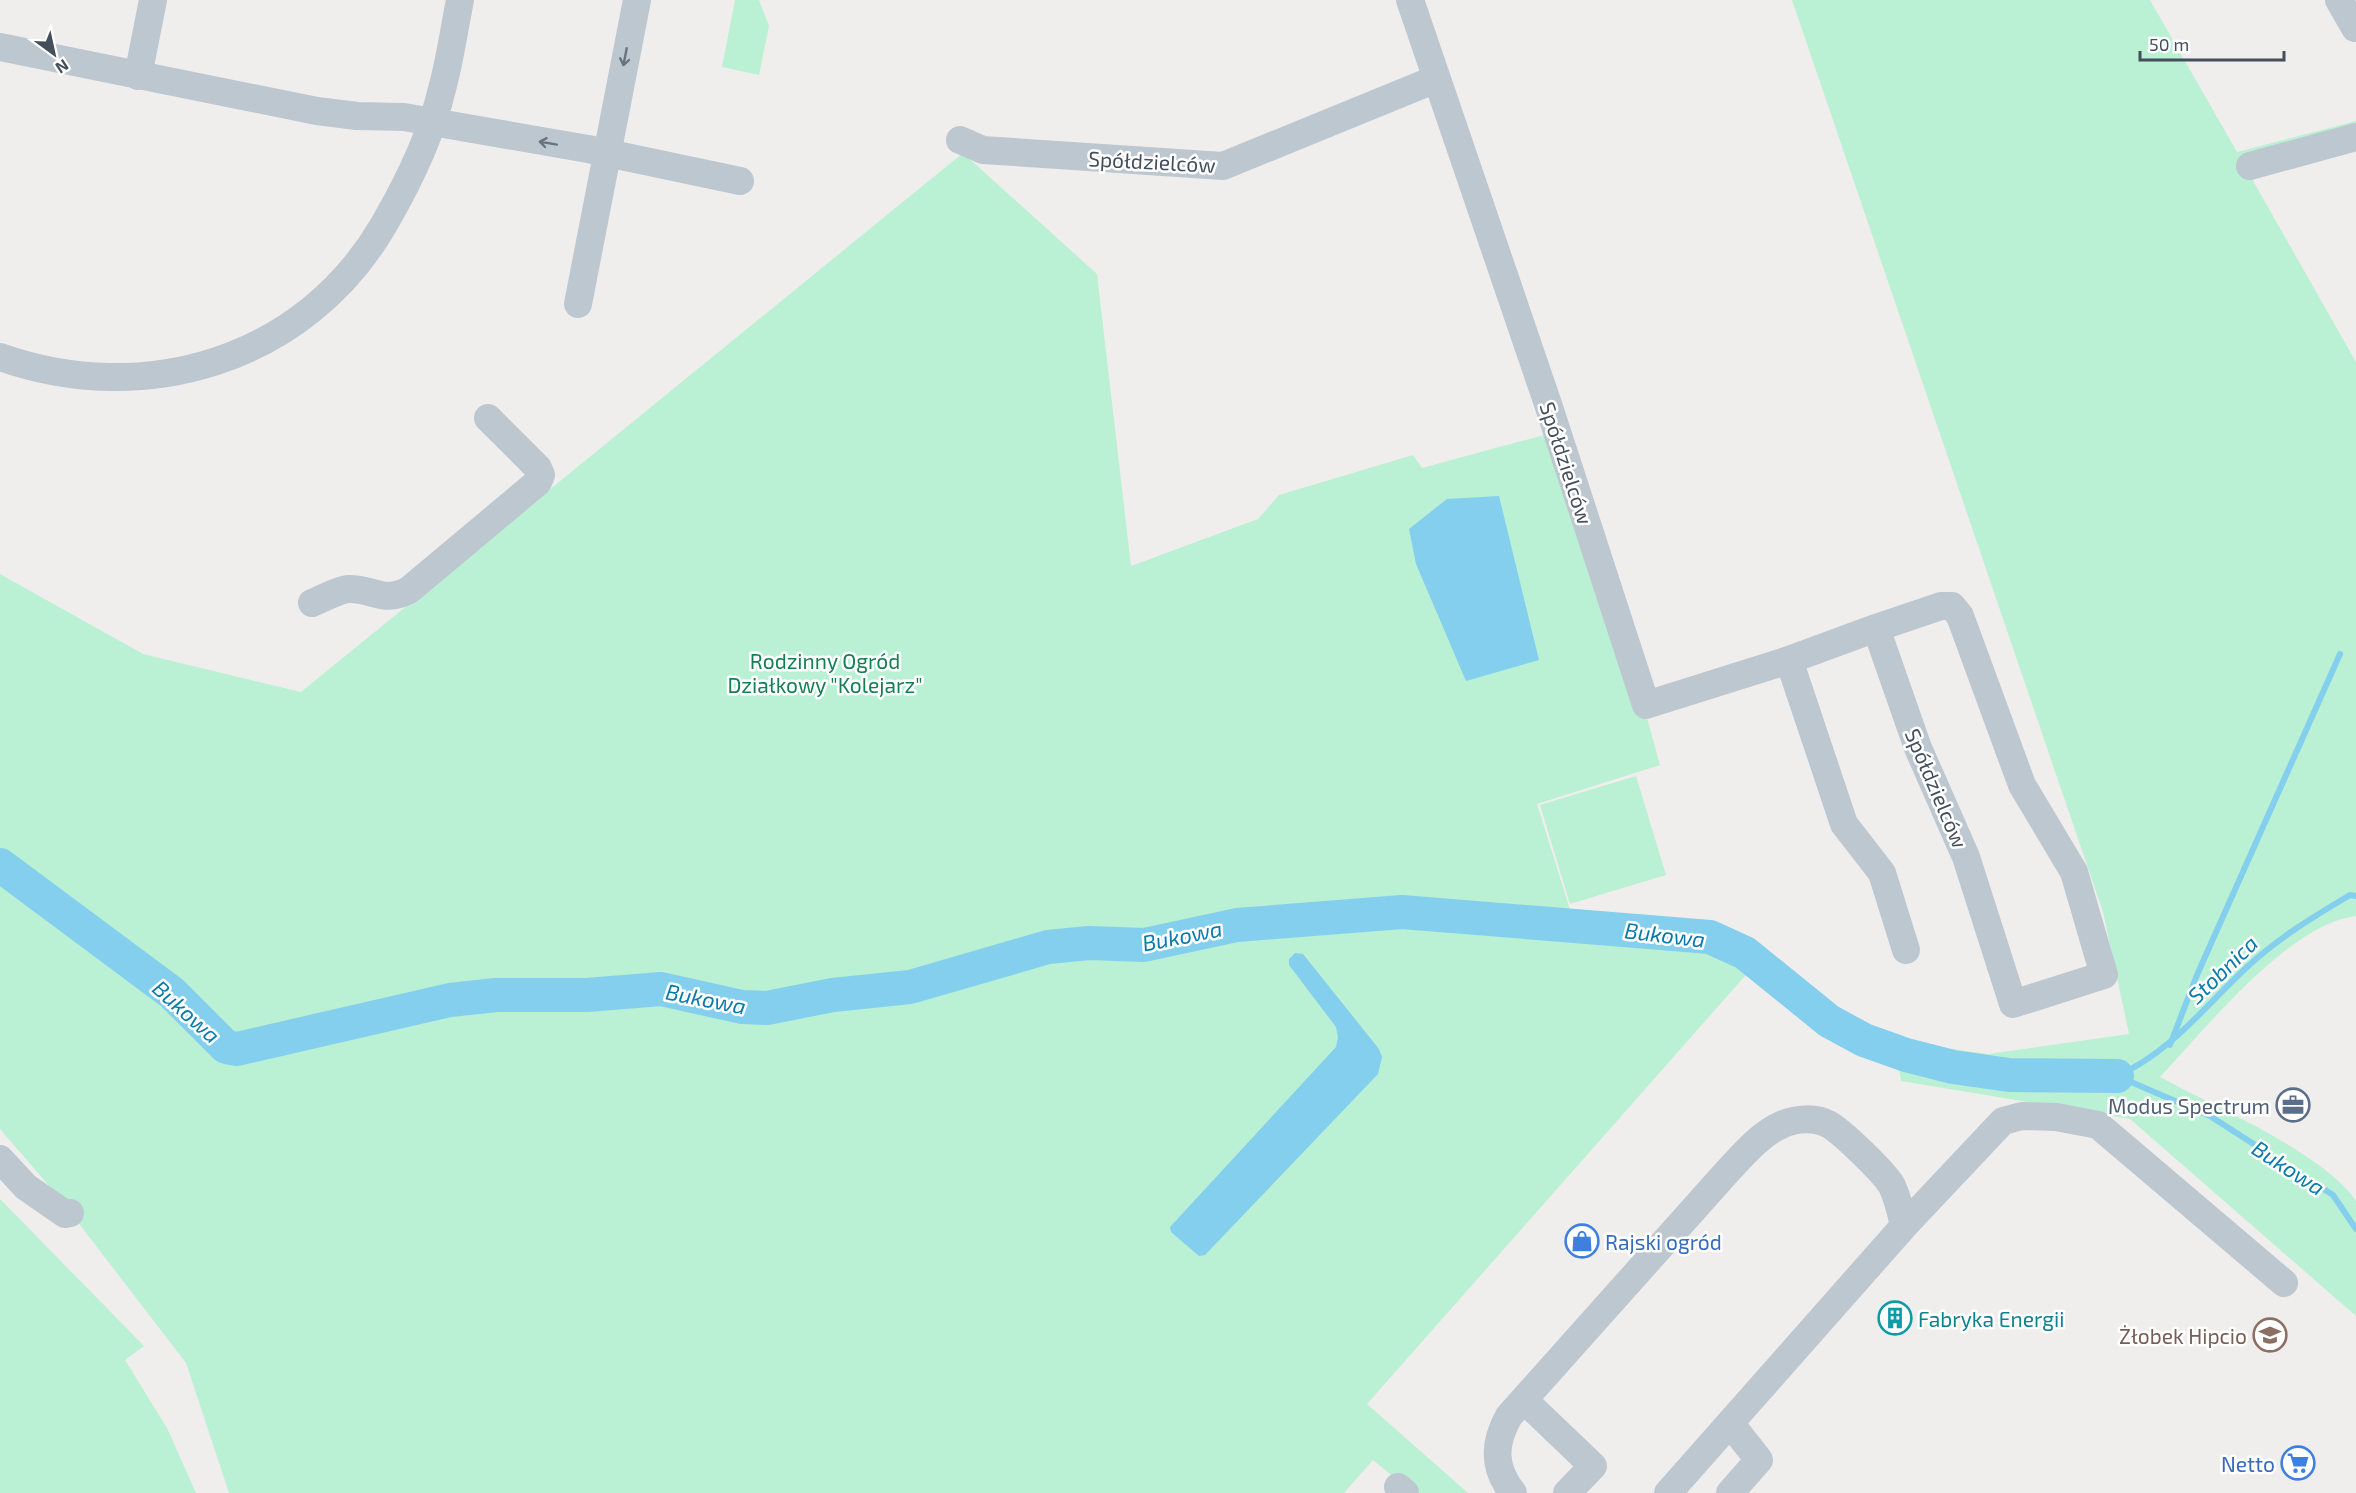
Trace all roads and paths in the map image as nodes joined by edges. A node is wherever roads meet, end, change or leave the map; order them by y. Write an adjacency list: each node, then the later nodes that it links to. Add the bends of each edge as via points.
1 (153, 0): 8 (street)
2 (460, 0): 10 (street, via 443,87)
3 (637, 0): 13 (street, one-way to 13)
4 (1410, 0): 9 (street, Spółdzielców)
5 (2339, 0): 6 (street)
6 (2355, 28)
7 (0, 47): 8 (street)
8 (138, 75): 10 (street, via 317,111)
9 (1436, 79): 12 (street, Spółdzielców, via 1222,166 983,150); 21 (street, Spółdzielców, via 1646,705)
10 (431, 123): 13 (street, one-way to 10); 17 (street, via 394,207 364,255 321,301 266,340 209,364 129,379 68,375)
11 (2356, 137): 14 (street)
12 (960, 140)
13 (606, 153): 15 (street); 16 (street)
14 (2250, 166)
15 (740, 181)
16 (578, 304)
17 (0, 357)
18 (488, 418): 19 (street, via 538,468 538,482 409,590 384,597 347,589)
19 (312, 603)
20 (1876, 628): 20 (street, Spółdzielców, via 1918,748 1966,857 2013,1004 2104,975 2074,872 2022,785 1960,616 1952,606 1941,606); 21 (street, Spółdzielców)
21 (1789, 660): 22 (street, via 1844,824 1882,873)
22 (1906, 950)
23 (0, 1159): 24 (street, via 41,1200)
24 (70, 1213)
25 (1904, 1226): 26 (street, via 2002,1121 2022,1116 2056,1117 2098,1125); 27 (street, via 1891,1185 1876,1166 1830,1125 1799,1119 1781,1125 1758,1141 1726,1173); 28 (street)
26 (2284, 1283)
27 (1524, 1400): 29 (street, via 1499,1434 1501,1475); 30 (street, via 1593,1466)
28 (1730, 1423): 31 (street); 32 (street, via 1759,1460)
29 (1514, 1493)
30 (1567, 1493)
31 (1668, 1493)
32 (1730, 1493)

